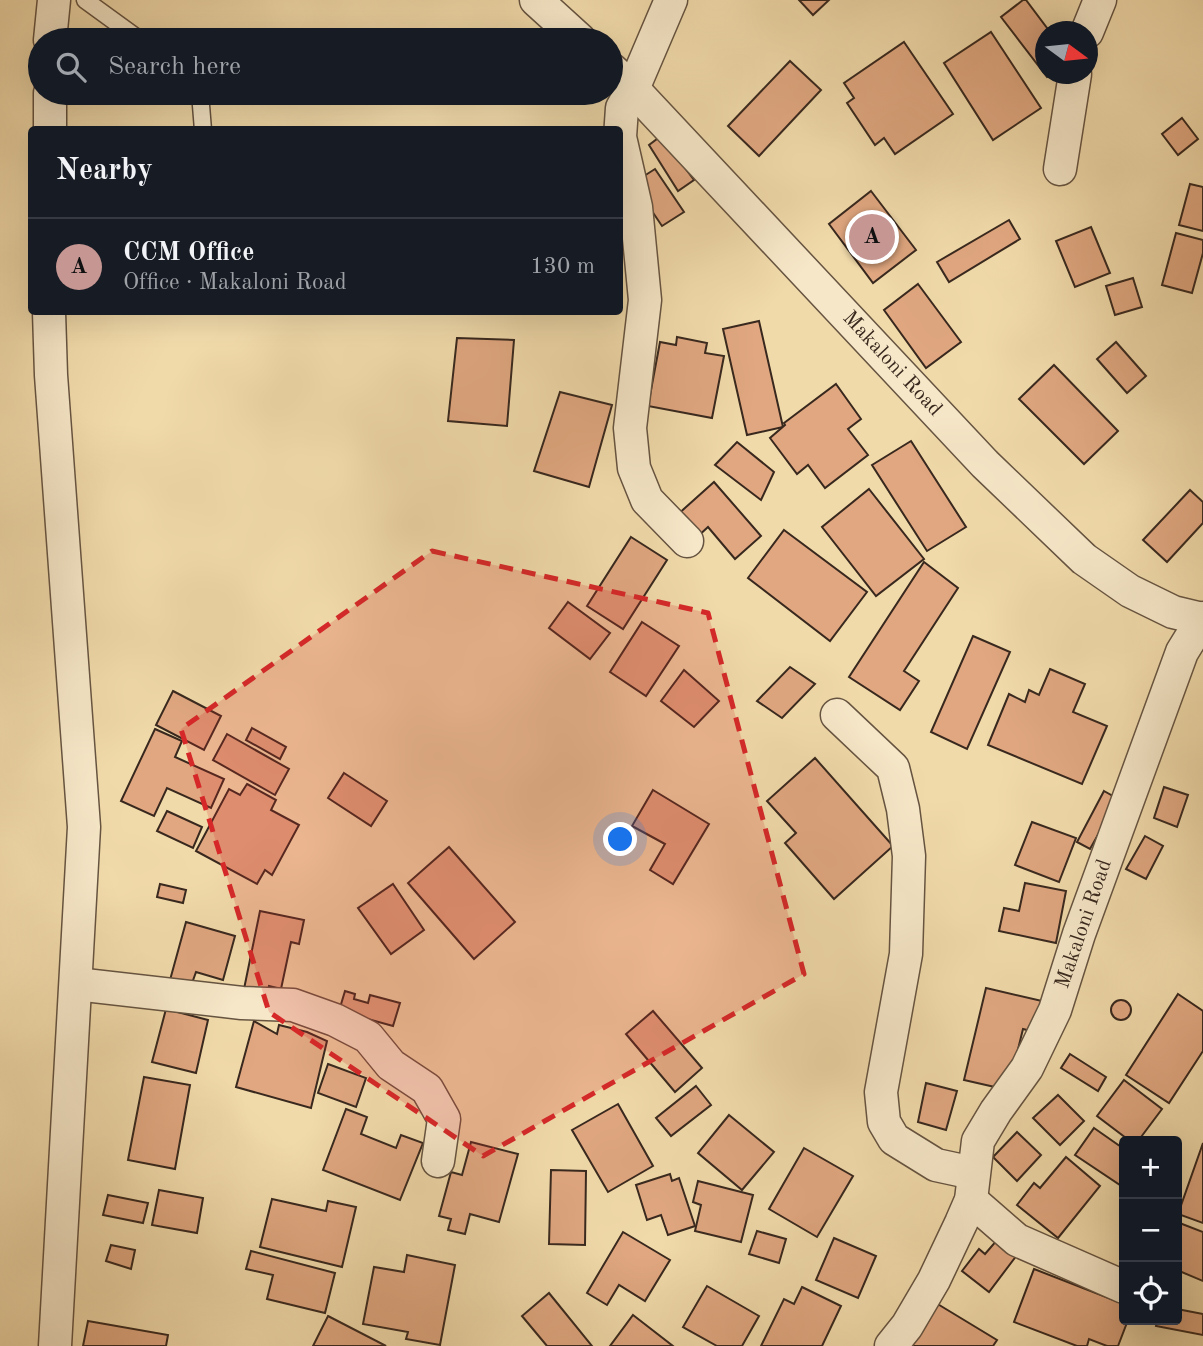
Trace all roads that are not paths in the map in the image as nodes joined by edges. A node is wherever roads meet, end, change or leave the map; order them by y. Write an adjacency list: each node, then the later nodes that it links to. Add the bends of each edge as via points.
1 (54, 0): 7 (street)
2 (85, 0): 8 (lane)
3 (536, 0): 9 (street)
4 (671, 0): 10 (street)
5 (1100, 0): 6 (street)
6 (1091, 21)
7 (51, 28)
8 (124, 28)
9 (567, 28)
10 (623, 77)
11 (623, 80): 23 (street, Makaloni Road, via 985,464 1084,559 1130,592 1172,612)
12 (1073, 84): 20 (street)
13 (50, 105): 16 (street)
14 (201, 105): 17 (lane)
15 (622, 105): 18 (street)
16 (50, 126)
17 (203, 126)
18 (621, 126)
19 (623, 150): 22 (street, via 636,207 645,300 630,428 634,468 647,500)
20 (1060, 169)
21 (49, 315): 25 (street, via 84,827)
22 (687, 541)
23 (1203, 619): 27 (street, Makaloni Road, via 1182,652 1055,1010 1027,1068 978,1141)
24 (837, 715): 27 (street, via 893,768 909,856 906,954 881,1092 884,1122 894,1139 936,1165)
25 (76, 984): 26 (street, via 293,1005 335,1020 368,1037 391,1066 427,1089 444,1119); 29 (street)
26 (438, 1161)
27 (968, 1198): 28 (street, via 1017,1240); 30 (street, Makaloni Road, via 934,1280)
28 (1119, 1285)
29 (55, 1346)
30 (891, 1346)

